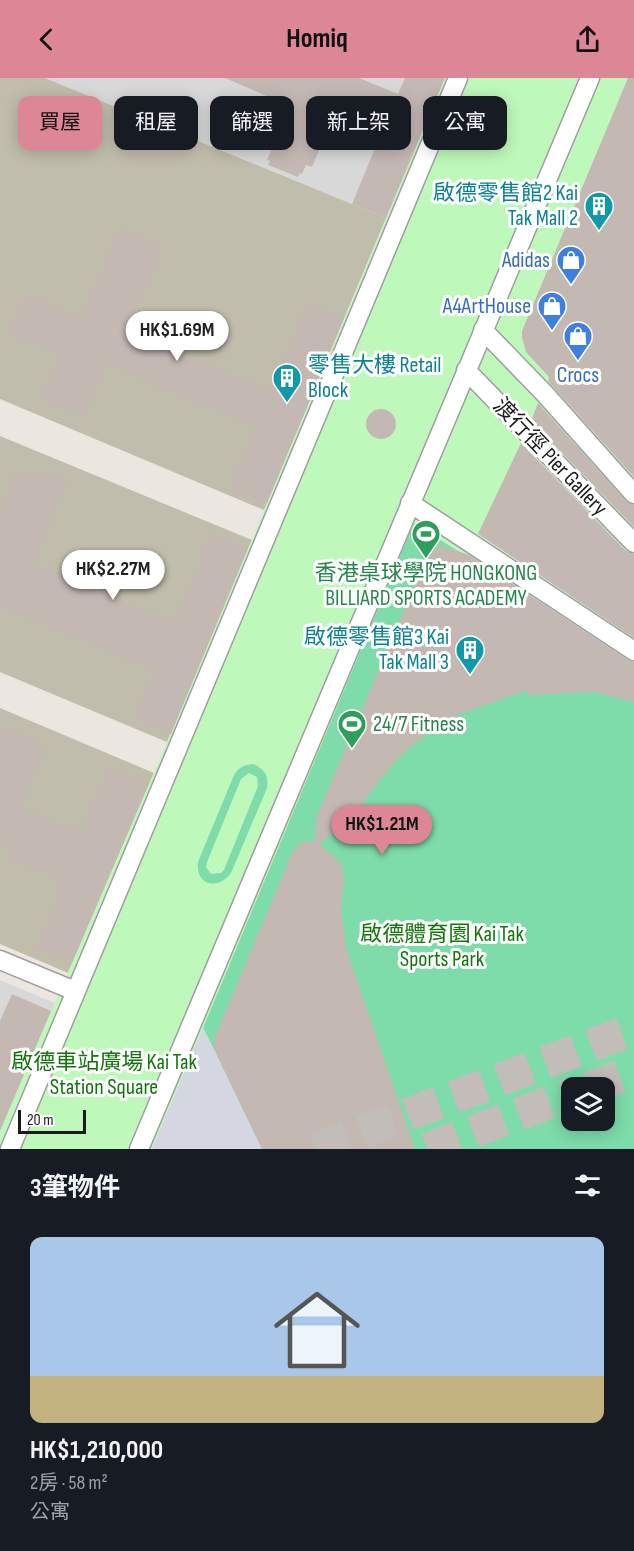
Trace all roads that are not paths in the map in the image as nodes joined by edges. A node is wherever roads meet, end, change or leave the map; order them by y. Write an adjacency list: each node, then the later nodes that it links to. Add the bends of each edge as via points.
1 (458, 78): 10 (street)
2 (590, 78): 3 (street)
3 (483, 330): 4 (street); 5 (street)
4 (466, 370): 6 (street); 7 (street, 渡行徑 Pier Gallery)
5 (634, 494)
6 (410, 503): 8 (street); 12 (street)
7 (634, 543)
8 (634, 651)
9 (0, 960): 10 (street)
10 (75, 991): 11 (street)
11 (10, 1149)
12 (139, 1149)

